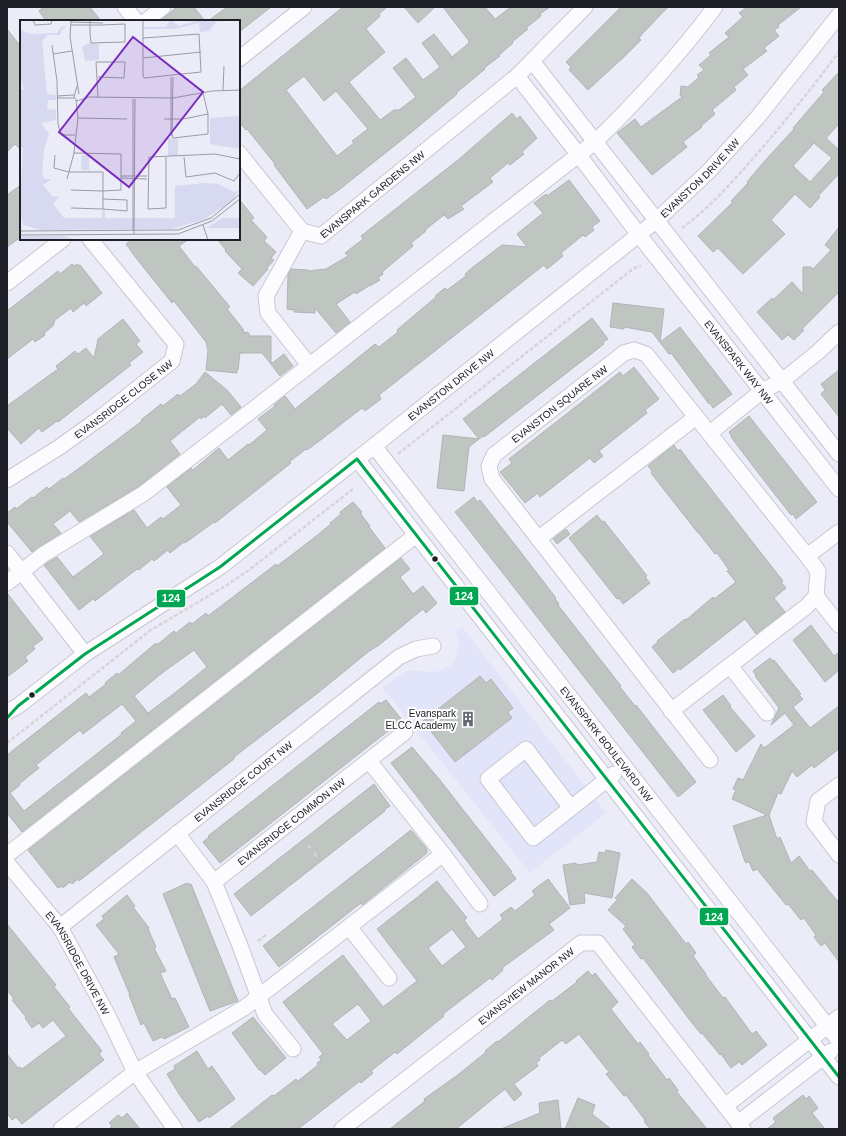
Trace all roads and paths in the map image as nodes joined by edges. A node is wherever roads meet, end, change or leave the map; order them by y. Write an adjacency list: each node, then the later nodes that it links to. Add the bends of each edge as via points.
1 (125, 7): 7 (street)
2 (163, 7): 8 (street)
3 (304, 7): 10 (street)
4 (585, 7): 11 (street, EVANSPARK GARDENS NW)
5 (715, 7): 13 (street, via 643,93)
6 (839, 15): 16 (street, EVANSTON DRIVE NW, via 757,118 709,171)
7 (135, 20)
8 (147, 20)
9 (839, 52): 17 (path, via 793,112 753,158 724,190)
10 (240, 58)
11 (532, 61): 12 (street, EVANSPARK GARDENS NW); 13 (street)
12 (516, 76): 15 (street); 18 (street, EVANSPARK GARDENS NW, via 321,236)
13 (596, 141): 15 (street); 16 (street)
14 (240, 154): 18 (street, EVANSPARK GARDENS NW)
15 (578, 154): 19 (street); 25 (street)
16 (657, 220): 19 (street, EVANSTON DRIVE NW); 26 (street)
17 (682, 228)
18 (302, 231): 25 (street, via 266,296 268,313)
19 (639, 235): 27 (street, EVANSPARK WAY NW); 30 (street, EVANSTON DRIVE NW)
20 (62, 240): 23 (street)
21 (91, 240): 34 (street, EVANSRIDGE CLOSE NW, via 176,344 172,361 100,418)
22 (641, 266): 31 (path, via 634,268)
23 (7, 283)
24 (839, 332): 26 (street)
25 (309, 366): 42 (street, via 143,494 44,554)
26 (782, 381): 27 (street); 32 (street)
27 (762, 391): 29 (street); 36 (street, EVANSPARK WAY NW)
28 (696, 417): 29 (street, EVANSTON SQUARE NW); 39 (street); 39 (street, EVANSTON SQUARE NW, via 646,354 634,350 624,353 494,455 489,466 492,479)
29 (710, 433): 41 (street, EVANSTON SQUARE NW)
30 (374, 446): 33 (street, EVANSTON DRIVE NW); 57 (street, EVANSPARK BOULEVARD NW)
31 (398, 454)
32 (839, 454)
33 (357, 459): 38 (street); 47 (street, EVANSTON DRIVE NW, via 220,567)
34 (7, 480)
35 (353, 489): 54 (path, via 233,581 152,630)
36 (839, 489)
37 (839, 532): 41 (street)
38 (416, 535): 58 (street); 66 (street)
39 (538, 539): 50 (street, EVANSTON SQUARE NW)
40 (7, 553): 42 (street)
41 (807, 556): 44 (street, EVANSTON SQUARE NW, via 818,571)
42 (21, 572): 43 (street); 47 (street)
43 (7, 583)
44 (816, 596): 45 (street); 48 (street, via 807,606)
45 (839, 625)
46 (433, 646): 61 (street, EVANSRIDGE COURT NW, via 416,649 399,657)
47 (85, 654): 49 (street, EVANSTON DRIVE NW)
48 (730, 666): 50 (street); 51 (street)
49 (12, 709): 52 (street, EVANSTON DRIVE NW)
50 (671, 711): 55 (street, EVANSTON SQUARE NW)
51 (767, 713)
52 (7, 718)
53 (405, 732): 56 (street, EVANSRIDGE COMMON NW)
54 (7, 743)
55 (710, 760)
56 (369, 761): 65 (street); 70 (street, EVANSRIDGE COMMON NW)
57 (624, 766): 58 (street); 78 (street, EVANSPARK BOULEVARD NW)
58 (607, 780): 60 (street); 79 (street)
59 (839, 785): 67 (street, via 818,801 814,822)
60 (571, 808): 60 (street, via 533,838 488,779 526,749)
61 (177, 834): 70 (street); 72 (street, EVANSRIDGE COURT NW)
62 (308, 845): 63 (path)
63 (311, 849)
64 (314, 853): 68 (path)
65 (443, 854): 71 (street); 73 (street)
66 (7, 855)
67 (839, 855)
68 (318, 857)
69 (7, 863): 72 (street, EVANSRIDGE DRIVE NW)
70 (214, 882): 77 (street)
71 (480, 904)
72 (60, 927): 84 (street, EVANSRIDGE DRIVE NW)
73 (348, 927): 76 (street); 77 (street)
74 (266, 935): 75 (path)
75 (258, 941)
76 (389, 978)
77 (260, 997): 82 (street, via 265,1014); 84 (street)
78 (833, 1022): 79 (street); 80 (street, EVANSPARK BOULEVARD NW)
79 (810, 1040): 83 (street); 86 (street)
80 (839, 1041)
81 (839, 1045): 83 (street)
82 (293, 1049)
83 (823, 1057): 85 (street); 86 (street)
84 (135, 1072): 87 (street); 88 (street, EVANSRIDGE DRIVE NW)
85 (839, 1077)
86 (734, 1118): 89 (street, EVANSVIEW MANOR NW, via 598,943 581,943)
87 (61, 1129)
88 (175, 1129)
89 (342, 1129)

